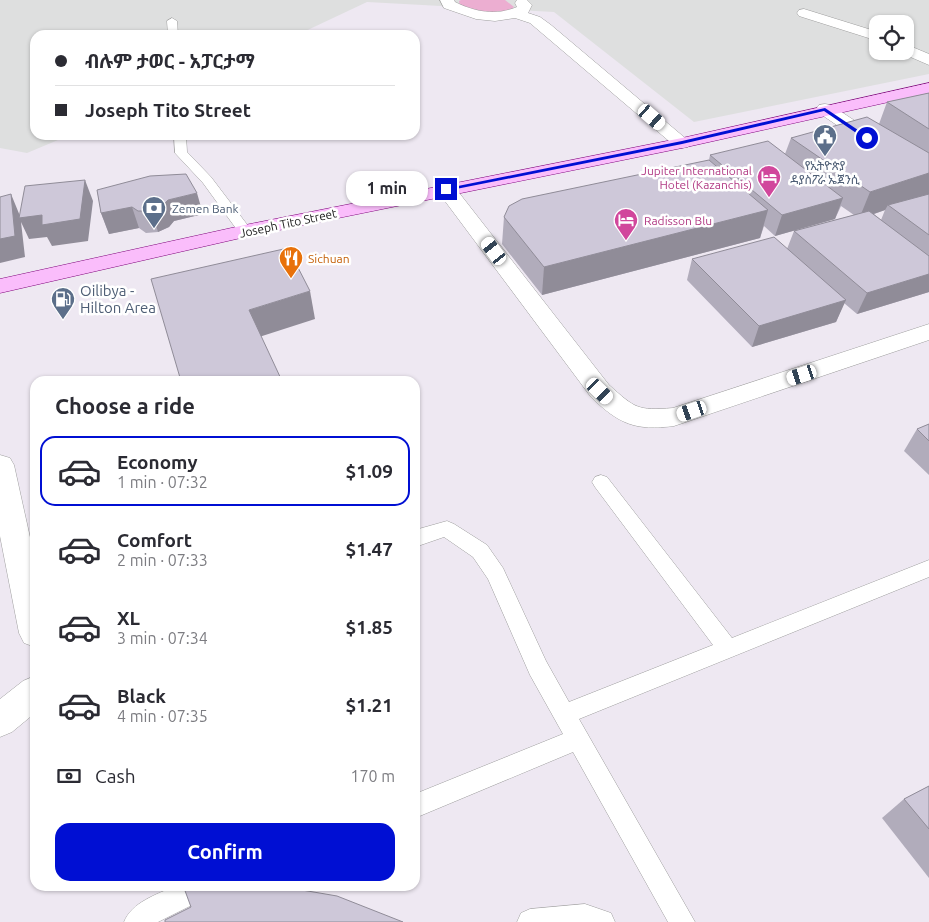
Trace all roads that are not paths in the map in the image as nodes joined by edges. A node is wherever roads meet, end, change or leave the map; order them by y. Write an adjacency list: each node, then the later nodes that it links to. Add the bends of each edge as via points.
1 (447, 0): 2 (street, via 449,5 469,13 497,17)
2 (517, 7): 12 (street)
3 (804, 13): 6 (street)
4 (172, 21): 5 (lane)
5 (173, 30)
6 (869, 34)
7 (914, 53): 8 (street)
8 (929, 60)
9 (929, 88): 10 (main road, Joseph Tito Street)
10 (825, 109): 12 (main road, Joseph Tito Street); 13 (street)
11 (180, 140): 15 (lane, via 181,153 207,180)
12 (682, 143): 14 (main road, Joseph Tito Street)
13 (929, 179)
14 (446, 189): 15 (main road, Joseph Tito Street); 17 (street, via 600,391 624,414 647,420 674,417)
15 (245, 232): 16 (main road, Joseph Tito Street)
16 (0, 286)
17 (929, 332)
18 (1, 473): 22 (street)
19 (601, 482): 23 (lane)
20 (420, 537): 25 (lane, via 446,530 480,551 496,574 538,668)
21 (929, 568): 23 (lane)
22 (30, 609)
23 (728, 649): 25 (lane)
24 (30, 696): 26 (street)
25 (564, 714): 27 (lane)
26 (0, 720)
27 (577, 739): 28 (lane); 33 (lane)
28 (420, 804)
29 (193, 891): 30 (lane, via 153,910)
30 (137, 922)
31 (530, 922): 32 (lane, via 585,917)
32 (602, 922)
33 (682, 922)

